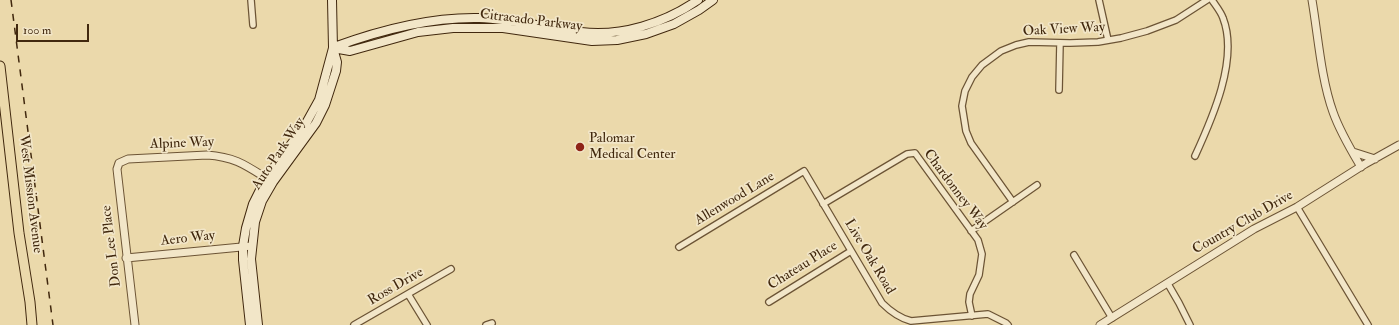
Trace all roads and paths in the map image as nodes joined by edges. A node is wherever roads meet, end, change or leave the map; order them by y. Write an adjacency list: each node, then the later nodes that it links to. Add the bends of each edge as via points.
1 (251, 0): 9 (street)
2 (332, 0): 12 (main road, Auto Park Way)
3 (698, 0): 12 (main road, Citracado Parkway, via 666,18 616,31 582,32 498,20 455,19 405,25)
4 (713, 0): 12 (main road, Citracado Parkway, via 674,24 646,34 617,40 592,42 503,28 453,28 418,32 350,52)
5 (1099, 0): 10 (street)
6 (1207, 0): 10 (street, Oak View Way, via 1176,20 1147,31)
7 (1212, 0): 17 (street, via 1223,17 1229,46 1219,95)
8 (1312, 0): 16 (street, via 1325,86 1340,128)
9 (254, 25)
10 (1108, 40): 11 (street, Oak View Way)
11 (1060, 43): 14 (street); 24 (street, Oak View Way, via 1029,42 1016,44 1001,51 982,65 965,91 962,106 966,131 971,143)
12 (333, 48): 22 (main road, Auto Park Way, via 311,115); 29 (main road, Auto Park Way, via 337,62 336,71 325,105 316,123 272,182 262,201 255,222)
13 (0, 66): 41 (main road, West Mission Avenue)
14 (1059, 90)
15 (1399, 145): 18 (street, Country Club Drive)
16 (1353, 152): 18 (street); 20 (street)
17 (1195, 156)
18 (1374, 159): 20 (street, Country Club Drive)
19 (119, 163): 22 (street, Alpine Way, via 128,159 207,155 227,157 237,160); 33 (street, Don Lee Place, via 117,169)
20 (1361, 167): 26 (street, Country Club Drive)
21 (804, 171): 25 (street, Live Oak Road); 30 (street, Allenwood Lane)
22 (266, 178): 28 (main road, Auto Park Way, via 253,204)
23 (1037, 185): 24 (street)
24 (1013, 202): 27 (street)
25 (823, 204): 27 (street, Chardonney Way, via 907,154 915,153); 31 (street, Live Oak Road)
26 (1298, 207): 35 (street, Country Club Drive, via 1254,229); 51 (street)
27 (971, 232): 38 (street, Chardonney Way, via 978,240 982,254 979,275 970,294)
28 (243, 246): 29 (street, Aero Way); 33 (street, Aero Way); 43 (main road, Auto Park Way)
29 (252, 246): 44 (main road, Auto Park Way)
30 (678, 247)
31 (851, 251): 37 (street, Chateau Place); 38 (street, Live Oak Road, via 882,303 902,319 911,321)
32 (1074, 255): 39 (street)
33 (126, 258): 42 (street, Don Lee Place)
34 (451, 269): 36 (street, Ross Drive)
35 (1168, 284): 39 (street, Country Club Drive); 50 (street)
36 (408, 294): 45 (street, Ross Drive); 46 (street)
37 (768, 302)
38 (972, 316): 48 (street, Live Oak Road, via 988,314)
39 (1112, 318): 49 (street, Country Club Drive)
40 (492, 323): 47 (street)
41 (32, 325)
42 (135, 325)
43 (250, 325)
44 (258, 325)
45 (354, 325)
46 (427, 325)
47 (486, 325)
48 (1008, 325)
49 (1100, 325)
50 (1190, 325)
51 (1368, 325)

